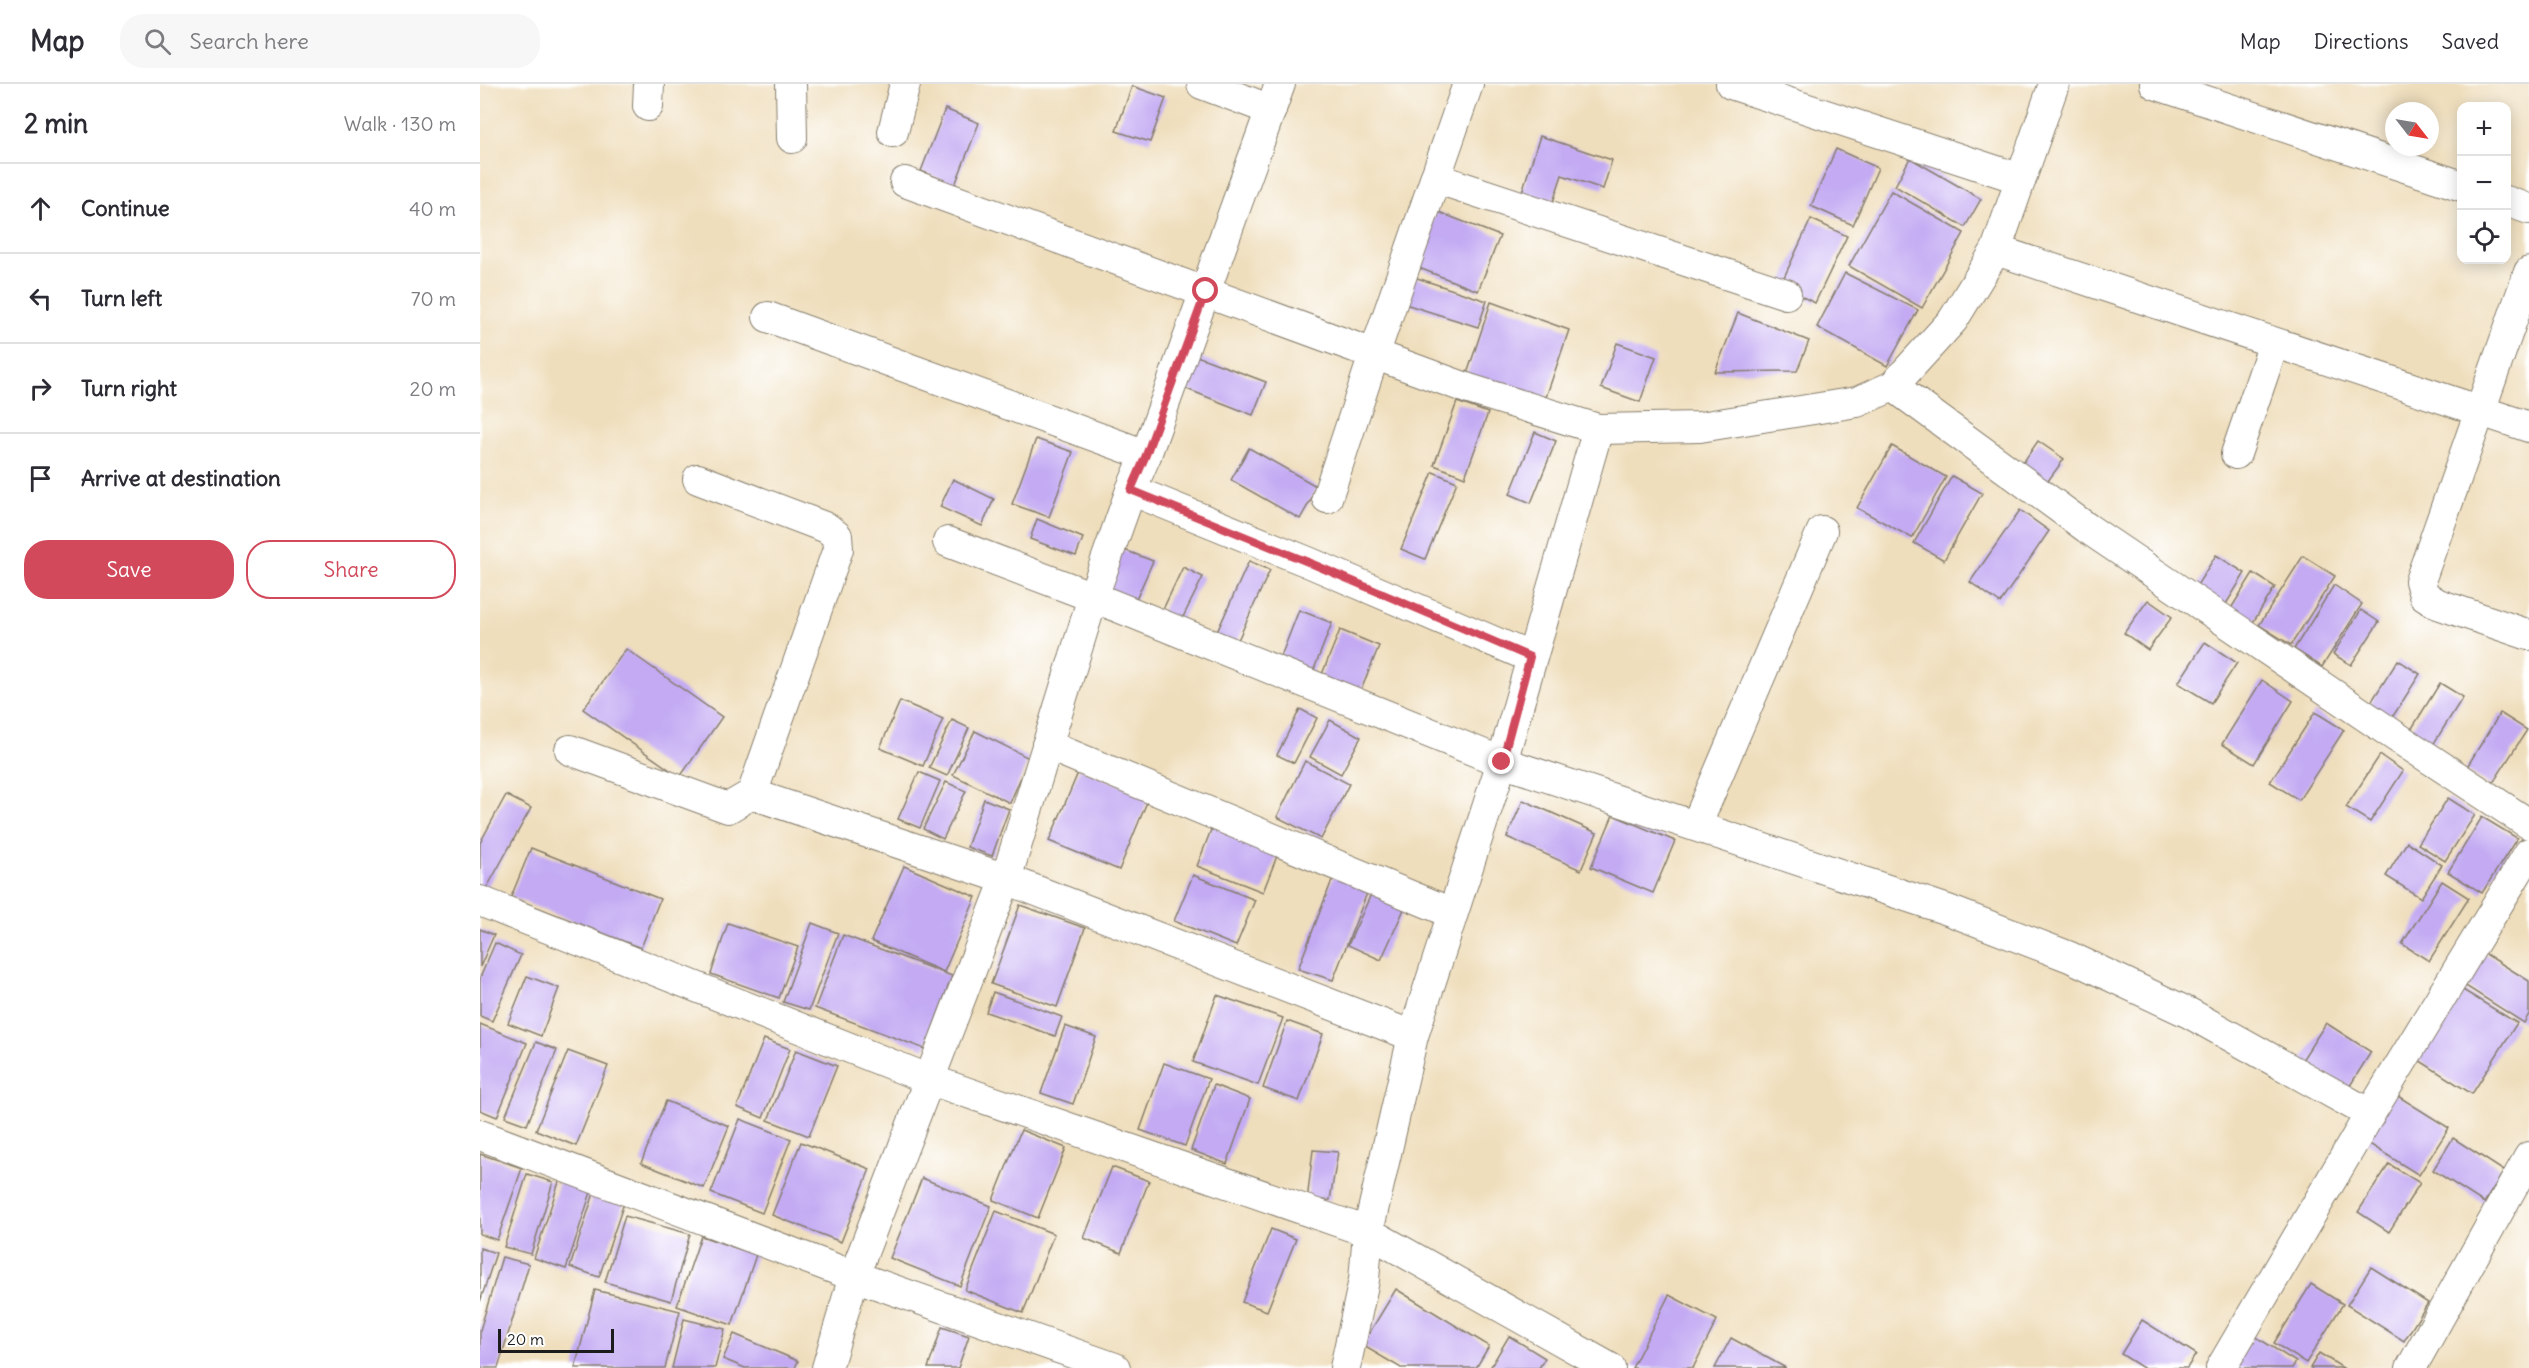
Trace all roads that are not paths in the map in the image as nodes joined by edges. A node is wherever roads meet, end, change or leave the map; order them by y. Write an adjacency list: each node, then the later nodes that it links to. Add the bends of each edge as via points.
1 (791, 84): 10 (street)
2 (1202, 84): 8 (street)
3 (1468, 84): 11 (street)
4 (1731, 84): 12 (street)
5 (2054, 84): 12 (street)
6 (2155, 84): 14 (street)
7 (900, 86): 9 (street)
8 (1276, 97): 19 (street)
9 (893, 132)
10 (792, 138)
11 (1435, 178): 20 (street); 23 (street)
12 (2021, 179): 17 (street)
13 (905, 182): 19 (street)
14 (2457, 184)
15 (2511, 203): 16 (street)
16 (2529, 208)
17 (1996, 250): 22 (street); 24 (street, via 1953,320)
18 (2529, 272): 25 (street)
19 (1206, 291): 23 (street); 29 (street)
20 (1786, 294)
21 (768, 317): 29 (street)
22 (2274, 343): 25 (street); 28 (street)
23 (1374, 355): 27 (street); 32 (street)
24 (1893, 386): 27 (street, via 1857,402 1700,427); 42 (street, via 2087,528)
25 (2480, 411): 26 (street); 36 (street, via 2420,581 2424,596 2438,604)
26 (2529, 427)
27 (1598, 429): 37 (street)
28 (2236, 454)
29 (1146, 455): 31 (street)
30 (698, 479): 41 (street, via 827,528 837,536 838,549)
31 (1131, 490): 35 (street); 37 (street)
32 (1327, 498)
33 (1822, 531): 43 (street)
34 (948, 542): 35 (street)
35 (1094, 597): 38 (street); 40 (street)
36 (2529, 634)
37 (1530, 657): 40 (street)
38 (1047, 745): 45 (street); 47 (street)
39 (570, 750): 41 (street, via 728,808)
40 (1502, 762): 43 (street); 47 (street)
41 (752, 794): 45 (street)
42 (2529, 824)
43 (1696, 826): 50 (street, via 1948,910 2070,957 2189,1013)
44 (2529, 853): 50 (street)
45 (1006, 879): 48 (street); 49 (street)
46 (480, 901): 49 (street)
47 (1452, 913): 48 (street)
48 (1413, 1036): 53 (street)
49 (928, 1079): 53 (street); 54 (street)
50 (2370, 1114): 59 (street)
51 (480, 1135): 54 (street)
52 (2529, 1156): 60 (street)
53 (1368, 1232): 55 (street); 58 (street, via 1364,1280)
54 (854, 1276): 56 (street); 57 (street)
55 (1607, 1367)
56 (827, 1368)
57 (1115, 1368)
58 (1345, 1368)
59 (2221, 1368)
60 (2411, 1368)

